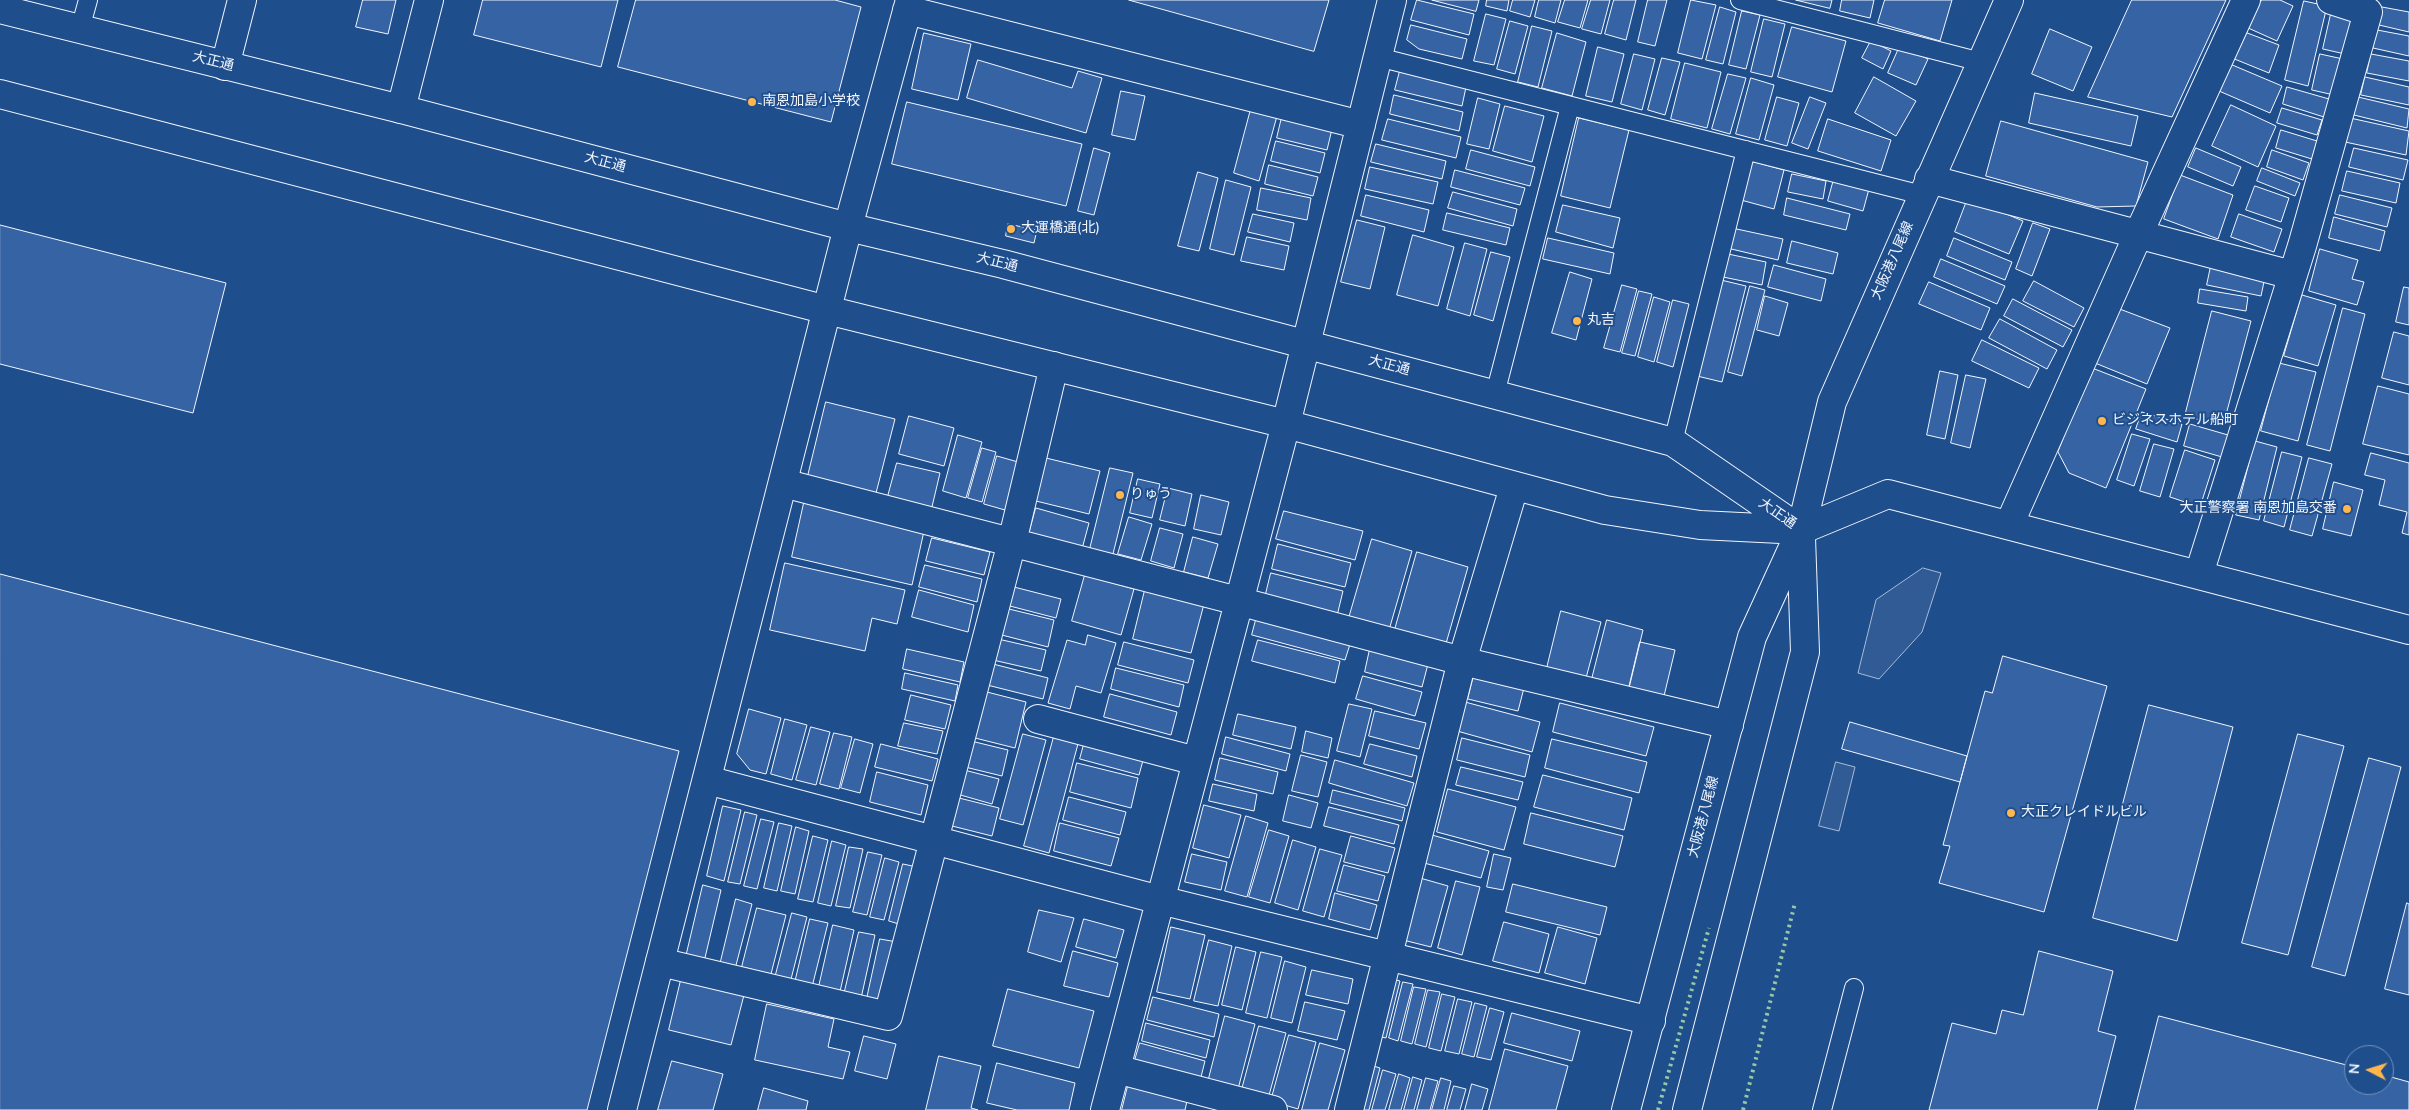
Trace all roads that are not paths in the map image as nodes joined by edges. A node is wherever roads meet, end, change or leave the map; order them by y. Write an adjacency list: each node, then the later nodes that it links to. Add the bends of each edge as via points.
1 (88, 0): 11 (lane)
2 (242, 0): 14 (street)
3 (429, 0): 17 (street)
4 (1392, 0): 12 (street)
5 (1740, 0): 13 (lane)
6 (2010, 0): 13 (street, 大阪港八尾線)
7 (2246, 0): 22 (street)
8 (2331, 0): 23 (street, via 2368,12)
9 (908, 5): 18 (street); 21 (street)
10 (0, 9): 11 (street, 大正通)
11 (80, 29): 14 (street, 大正通)
12 (1378, 58): 16 (lane); 18 (street)
13 (1981, 62): 20 (street, 大阪港八尾線)
14 (225, 66): 17 (street, 大正通)
15 (0, 94): 24 (street, 大正通)
16 (1570, 106): 19 (lane); 27 (lane)
17 (401, 109): 21 (street, 大正通)
18 (1361, 125): 25 (street)
19 (1746, 150): 20 (lane); 29 (lane)
20 (1925, 187): 22 (street); 33 (street, 大阪港八尾線, via 1832,402)
21 (848, 227): 24 (street); 25 (street, 大正通, via 1003,264)
22 (2138, 234): 23 (street); 32 (street)
23 (2292, 275): 35 (street)
24 (827, 310): 26 (street, 大正通); 30 (street)
25 (1306, 344): 27 (street, 大正通); 28 (street)
26 (1054, 366): 28 (street, 大正通); 34 (street)
27 (1495, 394): 29 (street, 大正通)
28 (1286, 424): 31 (street, 大正通); 36 (street)
29 (1673, 442): 33 (street, 大正通)
30 (783, 484): 34 (street); 42 (street)
31 (1514, 487): 33 (street, 大正通, via 1604,510 1662,519); 38 (street)
32 (2009, 525): 33 (street, via 1888,494); 35 (street)
33 (1801, 530): 40 (street, 大阪港八尾線, via 1752,637); 55 (street, 大阪港八尾線, via 1805,652)
34 (1012, 542): 36 (street); 43 (street)
35 (2199, 574): 37 (street)
36 (1238, 600): 38 (street); 41 (street)
37 (2409, 630)
38 (1462, 662): 40 (street); 45 (street)
39 (1038, 719): 41 (street)
40 (1728, 725): 48 (street, 大阪港八尾線)
41 (1196, 761): 44 (street)
42 (706, 780): 43 (street); 46 (street)
43 (936, 842): 44 (street); 46 (street, via 888,1016)
44 (1160, 900): 45 (street); 49 (street)
45 (1387, 958): 48 (street); 53 (street)
46 (660, 962): 50 (street)
47 (1854, 988): 56 (lane)
48 (1651, 1021): 54 (street, 大阪港八尾線)
49 (1116, 1069): 51 (street); 52 (street)
50 (622, 1110)
51 (1104, 1110)
52 (1273, 1110)
53 (1349, 1110)
54 (1626, 1110)
55 (1687, 1110)
56 (1822, 1110)

